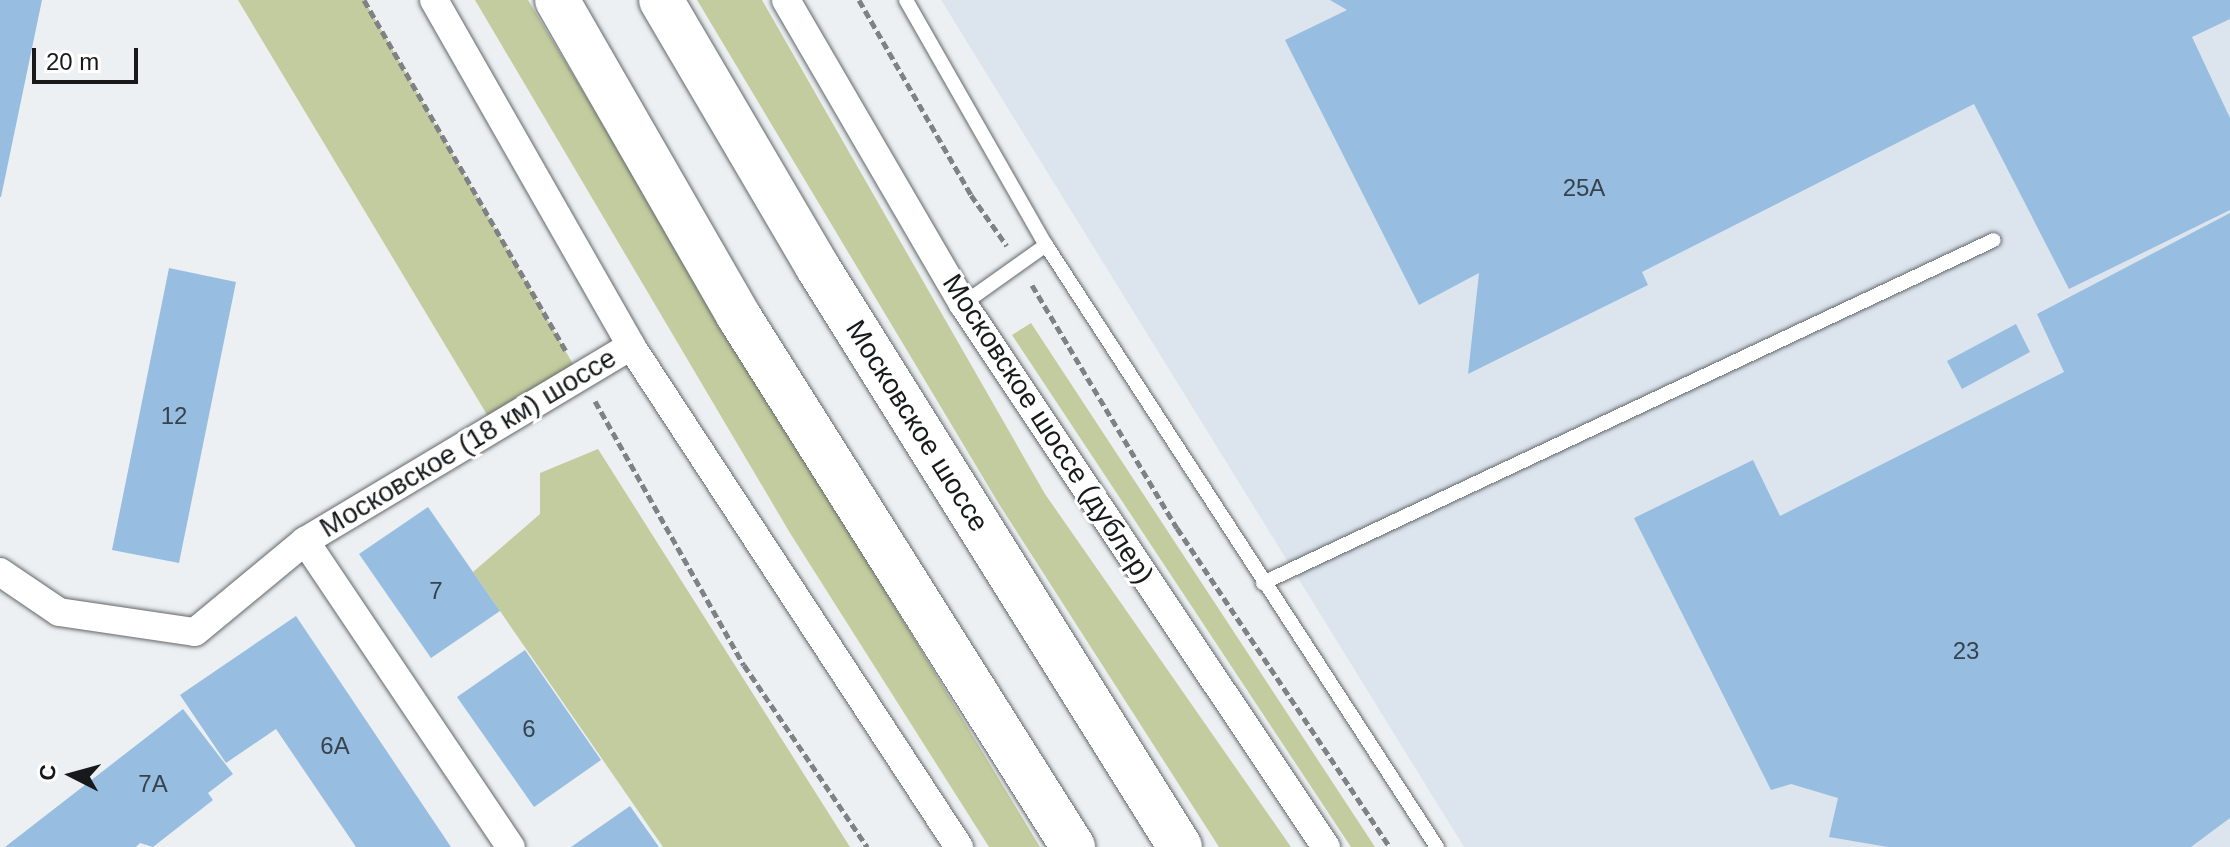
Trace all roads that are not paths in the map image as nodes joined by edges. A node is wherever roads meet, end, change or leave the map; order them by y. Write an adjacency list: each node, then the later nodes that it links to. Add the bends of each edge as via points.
1 (434, 0): 9 (street)
2 (557, 0): 15 (main road, via 738,315)
3 (661, 0): 16 (main road, Московское шоссе, via 817,266)
4 (786, 0): 8 (street, Московское шоссе (дублер))
5 (906, 0): 7 (lane)
6 (1994, 240): 12 (lane)
7 (1046, 245): 8 (lane); 12 (lane)
8 (963, 304): 17 (street, Московское шоссе (дублер))
9 (631, 346): 10 (street, Московское (18 км) шоссе); 14 (street)
10 (305, 541): 11 (street, Московское (18 км) шоссе, via 195,632 59,612); 13 (street, Московское (18 км) шоссе)
11 (0, 572)
12 (1263, 583): 18 (lane)
13 (511, 847)
14 (959, 847)
15 (1073, 847)
16 (1180, 847)
17 (1326, 847)
18 (1437, 847)

